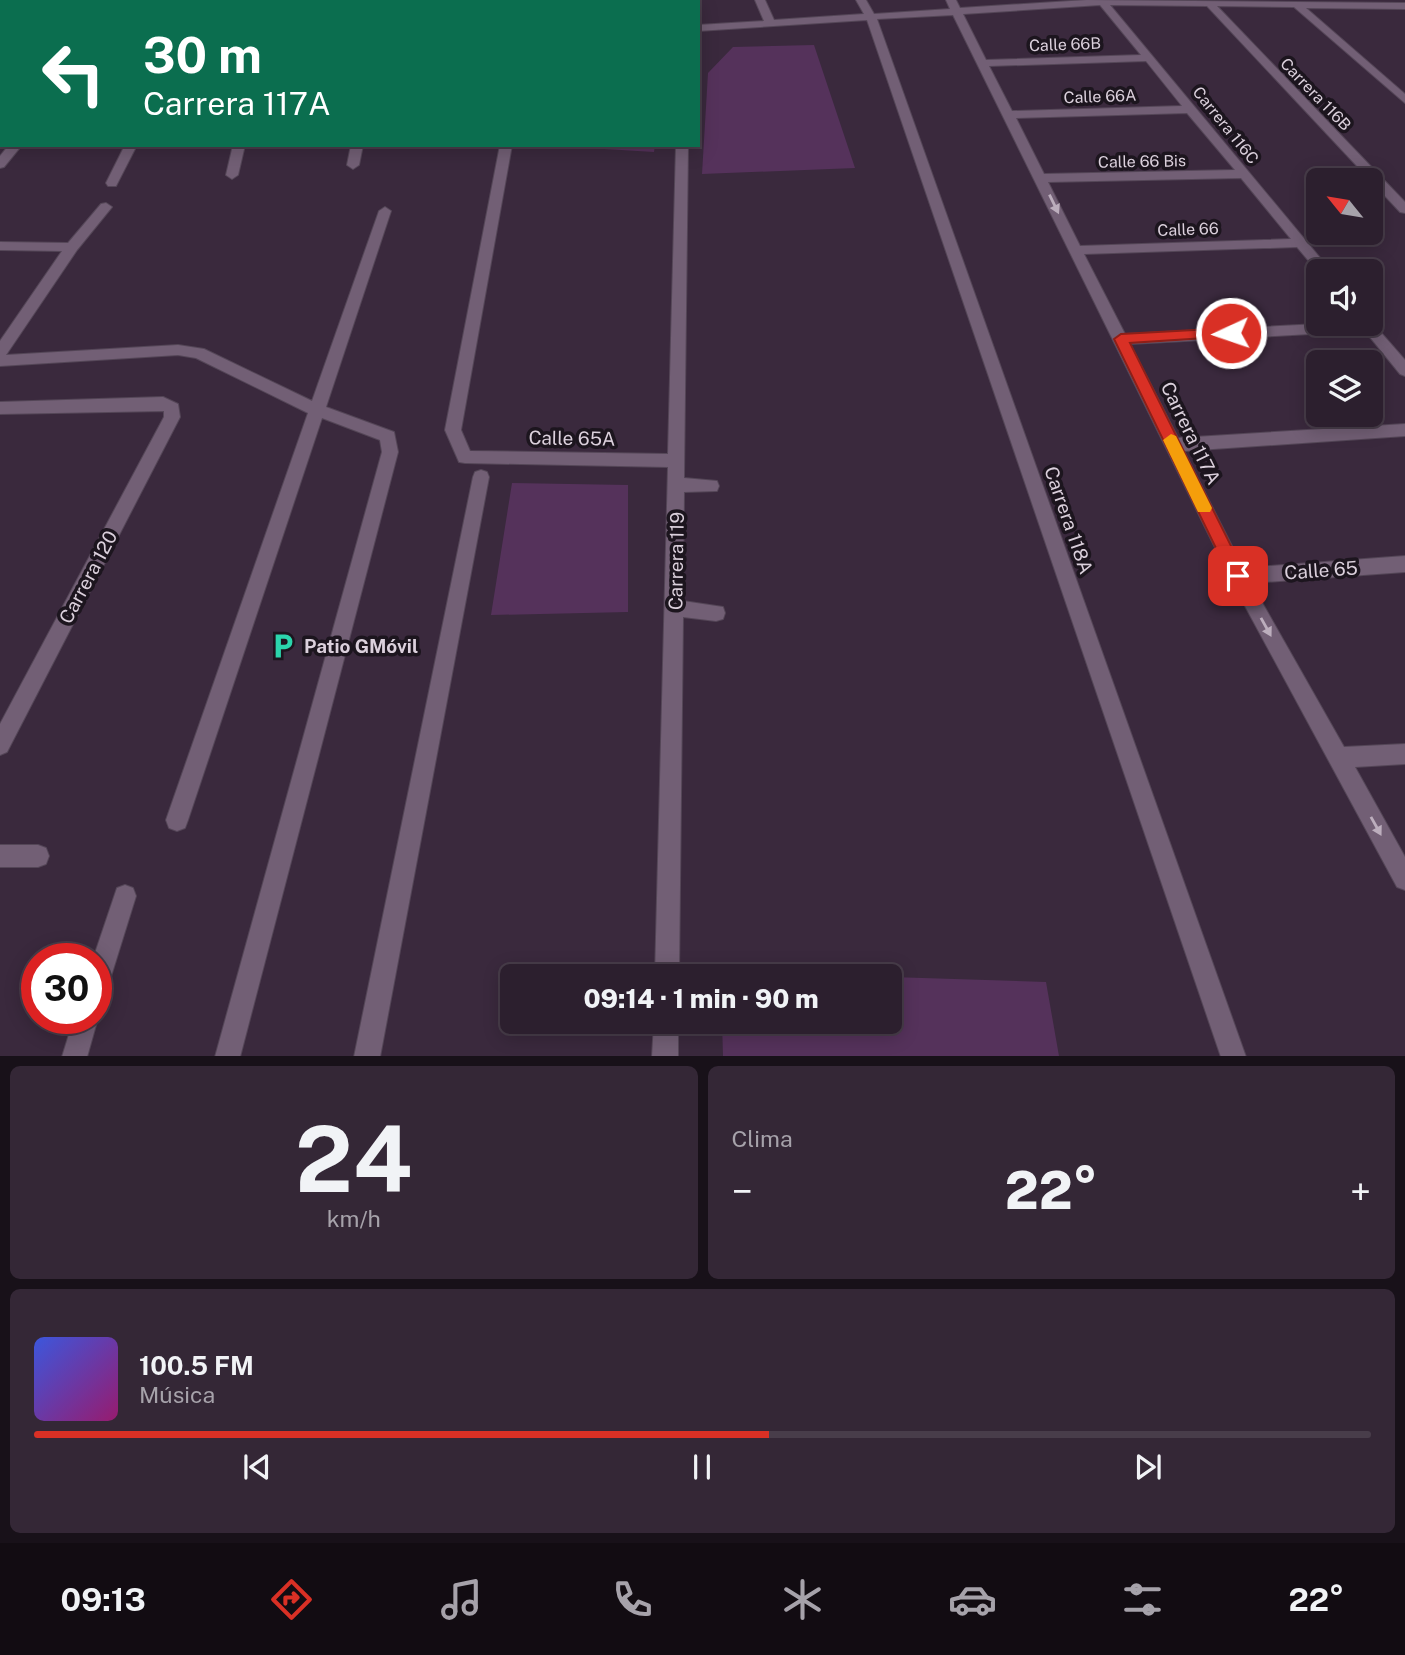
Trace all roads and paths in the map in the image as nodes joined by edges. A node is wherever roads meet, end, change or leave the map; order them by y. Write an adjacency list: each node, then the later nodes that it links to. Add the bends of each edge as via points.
1 (760, 0): 10 (street)
2 (861, 0): 9 (street, Carrera 118A)
3 (1102, 1): 4 (street); 5 (street); 12 (street, Carrera 116C)
4 (1208, 1): 6 (street); 30 (street, Carrera 116B)
5 (1062, 2): 7 (street)
6 (1296, 4): 8 (street); 14 (street)
7 (955, 6): 9 (street); 13 (street, Carrera 117A)
8 (1405, 6)
9 (871, 17): 10 (street); 73 (street, Carrera 118A)
10 (770, 23): 11 (street)
11 (700, 28)
12 (1148, 58): 13 (street, Calle 66B); 15 (street, Carrera 116C)
13 (984, 62): 16 (street, Carrera 117A)
14 (1405, 100)
15 (1191, 109): 16 (street, Calle 66A); 25 (street, Carrera 116C)
16 (1010, 115): 27 (street, Carrera 117A)
17 (14, 147): 23 (street)
18 (130, 147): 28 (street)
19 (239, 147): 26 (street)
20 (357, 147): 24 (street)
21 (506, 147): 49 (street, Calle 65A, via 453,430 465,457)
22 (682, 147): 49 (street, Carrera 119)
23 (0, 164)
24 (353, 165)
25 (1244, 174): 27 (street, Calle 66 Bis); 32 (street, Carrera 116C)
26 (233, 175)
27 (1042, 178): 35 (street, Carrera 117A, one-way to 35)
28 (112, 183)
29 (106, 206): 34 (street)
30 (1405, 209)
31 (384, 211): 46 (street)
32 (1301, 243): 35 (street, Calle 66); 36 (street, Carrera 116C)
33 (0, 246): 34 (street)
34 (72, 247): 38 (street)
35 (1077, 250): 41 (street, Carrera 117A)
36 (1314, 259)
37 (0, 327): 38 (street)
38 (18, 328): 42 (street)
39 (1306, 329): 41 (street)
40 (1377, 336): 44 (street)
41 (1121, 339): 48 (street, Carrera 117A)
42 (0, 352)
43 (0, 360): 46 (street, via 178,350 199,353)
44 (1405, 370)
45 (0, 408): 57 (street, Carrera 120, via 163,403 172,408 172,418)
46 (317, 410): 60 (street); 70 (street, via 388,436 390,452)
47 (1405, 430): 48 (street)
48 (1173, 445): 54 (street, Carrera 117A)
49 (677, 461): 51 (street, Carrera 119)
50 (481, 477): 71 (street)
51 (676, 485): 52 (street); 55 (street, Carrera 119)
52 (711, 486)
53 (1405, 564): 54 (street, Calle 65)
54 (1238, 576): 59 (street, Carrera 117A, one-way to 59)
55 (675, 608): 56 (street); 66 (street, Carrera 119)
56 (716, 613)
57 (0, 745)
58 (1405, 754): 59 (street)
59 (1339, 758): 63 (street, Carrera 117A, one-way to 63)
60 (177, 820)
61 (0, 856): 62 (street)
62 (38, 856)
63 (1405, 879)
64 (125, 896): 65 (street)
65 (110, 943)
66 (667, 964)
67 (81, 1034): 69 (street)
68 (666, 1034): 72 (street)
69 (74, 1056)
70 (227, 1056)
71 (367, 1056)
72 (665, 1056)
73 (1234, 1056)

